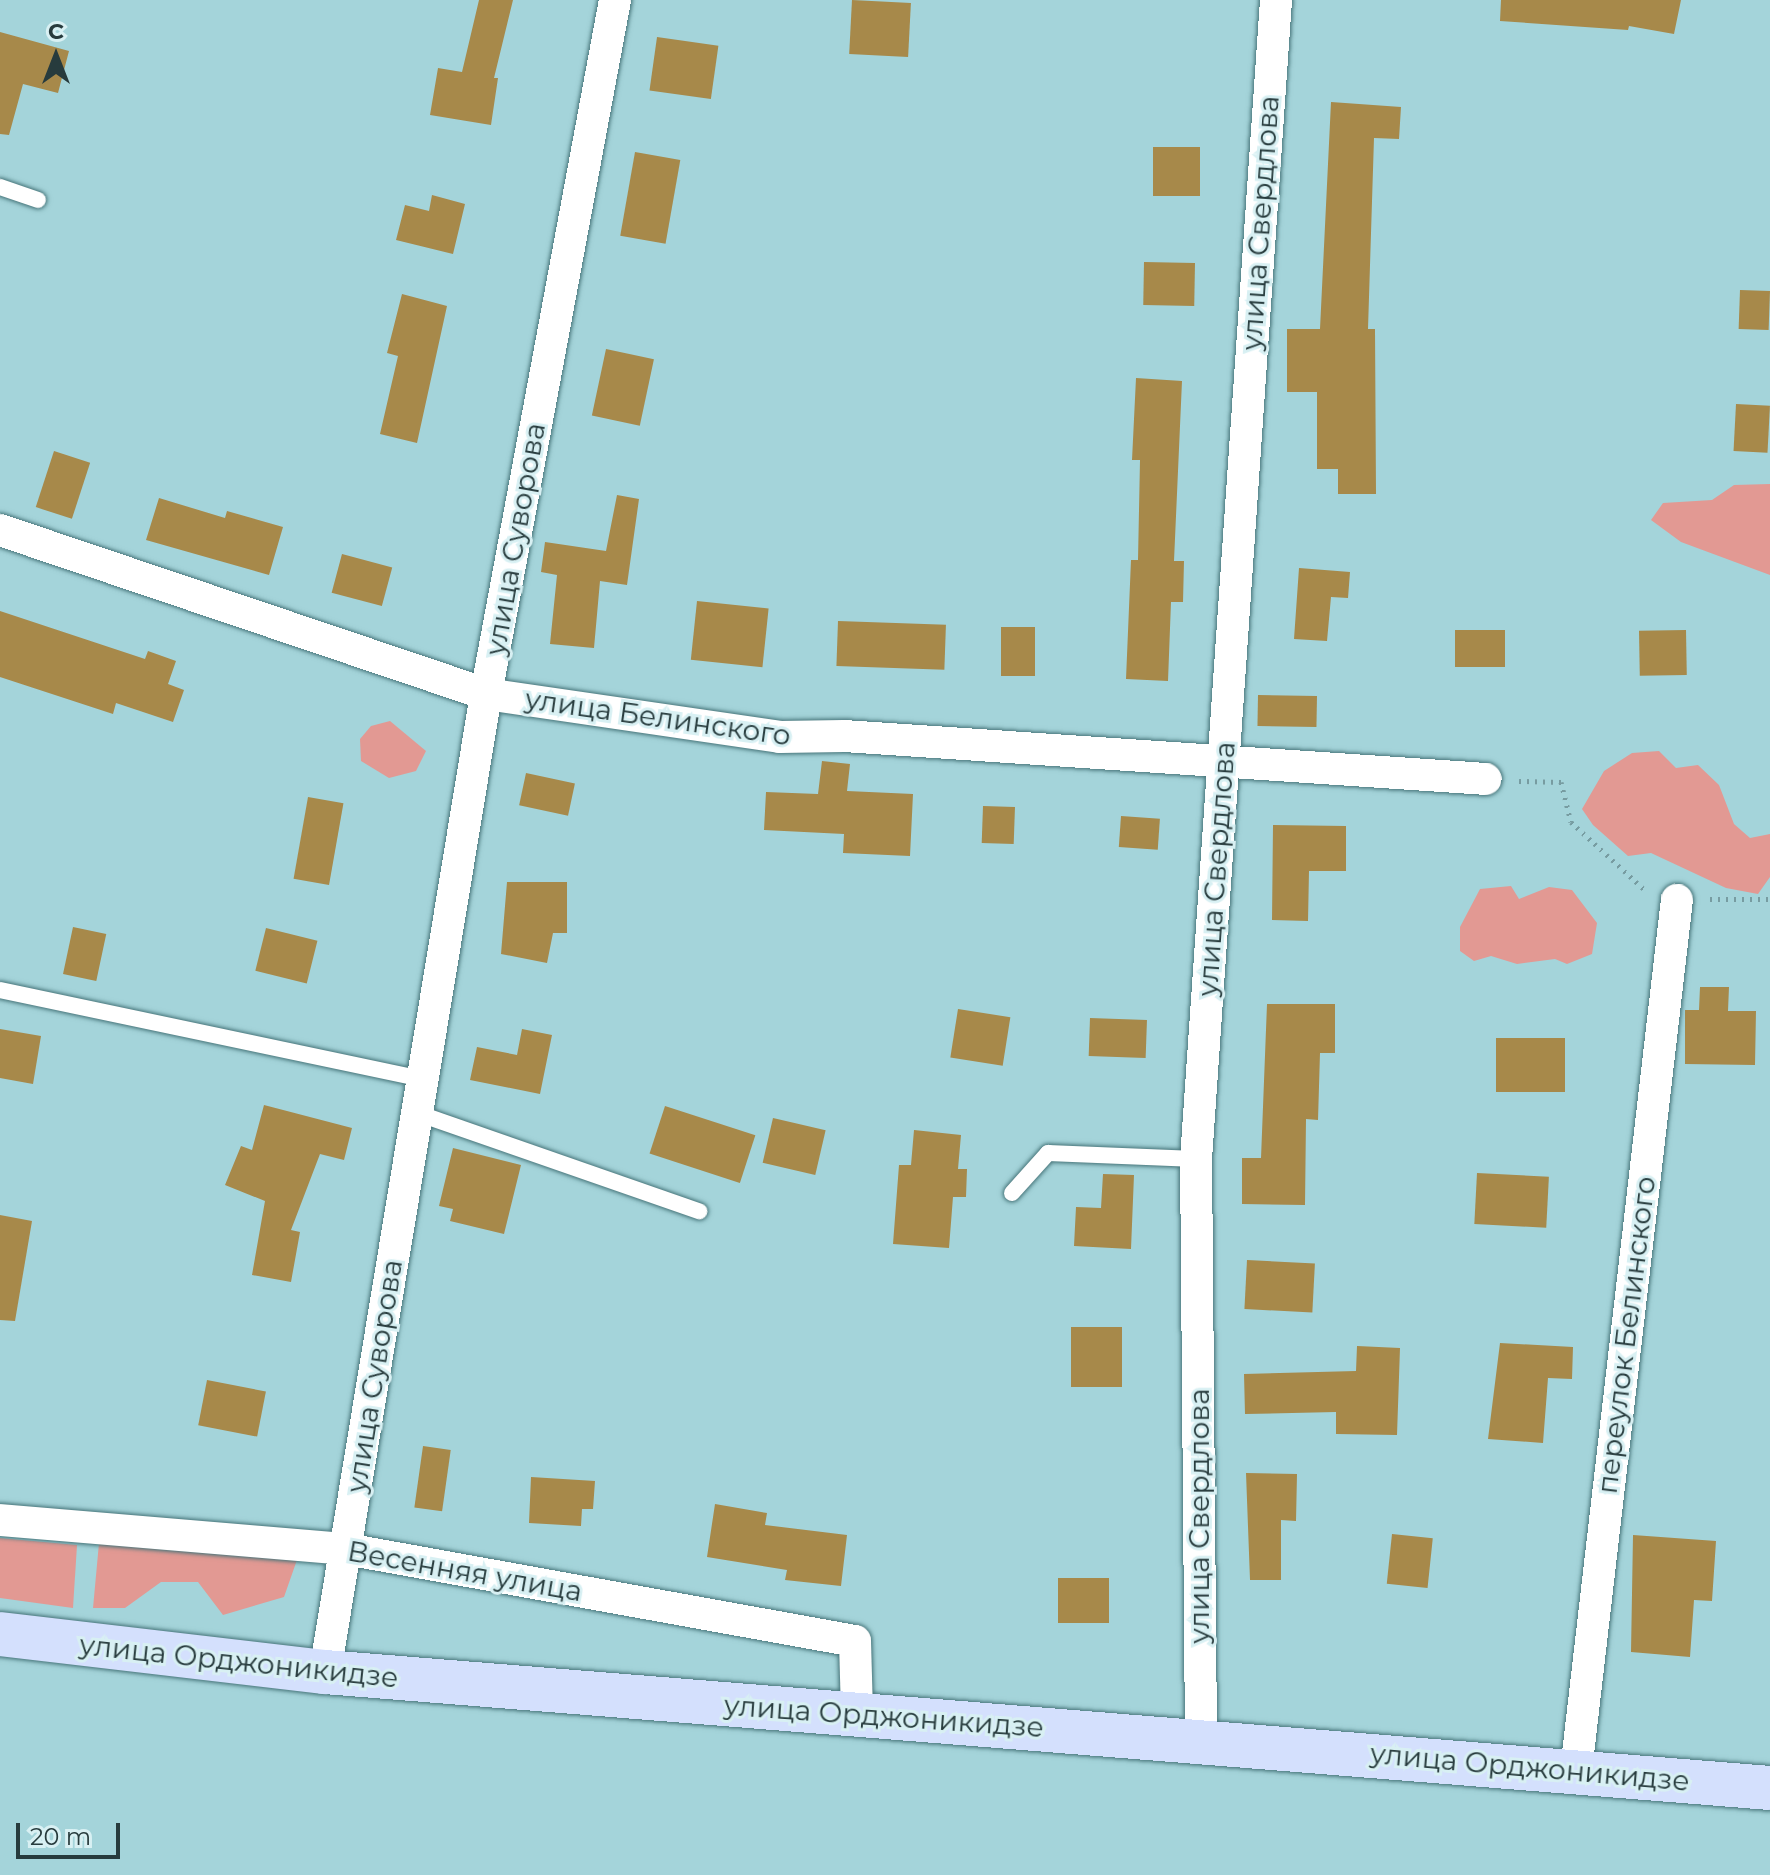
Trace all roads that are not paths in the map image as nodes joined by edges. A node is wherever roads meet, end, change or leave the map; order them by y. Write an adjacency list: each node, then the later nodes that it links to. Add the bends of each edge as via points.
1 (615, 0): 6 (street, улица Суворова)
2 (1276, 0): 7 (street, улица Свердлова)
3 (0, 187): 4 (lane)
4 (38, 200)
5 (0, 530): 6 (street, улица Белинского)
6 (486, 694): 7 (street, улица Белинского, via 780,737 844,736); 11 (street, улица Суворова)
7 (1222, 763): 8 (street, улица Белинского); 13 (street, улица Свердлова)
8 (1486, 779)
9 (1677, 900): 22 (street, переулок Белинского)
10 (0, 990): 11 (lane)
11 (423, 1079): 12 (street, улица Суворова)
12 (417, 1113): 15 (lane); 17 (street, улица Суворова)
13 (1196, 1159): 14 (lane, via 1048,1153); 21 (street, улица Свердлова)
14 (1012, 1193)
15 (699, 1211)
16 (0, 1520): 17 (street, Весенняя улица)
17 (346, 1549): 19 (street, улица Суворова); 20 (street, Весенняя улица, via 855,1641)
18 (0, 1634): 19 (main road, улица Орджоникидзе)
19 (325, 1672): 20 (main road, улица Орджоникидзе)
20 (857, 1713): 21 (main road, улица Орджоникидзе)
21 (1201, 1739): 22 (main road, улица Орджоникидзе)
22 (1576, 1771): 23 (main road, улица Орджоникидзе)
23 (1770, 1788)

